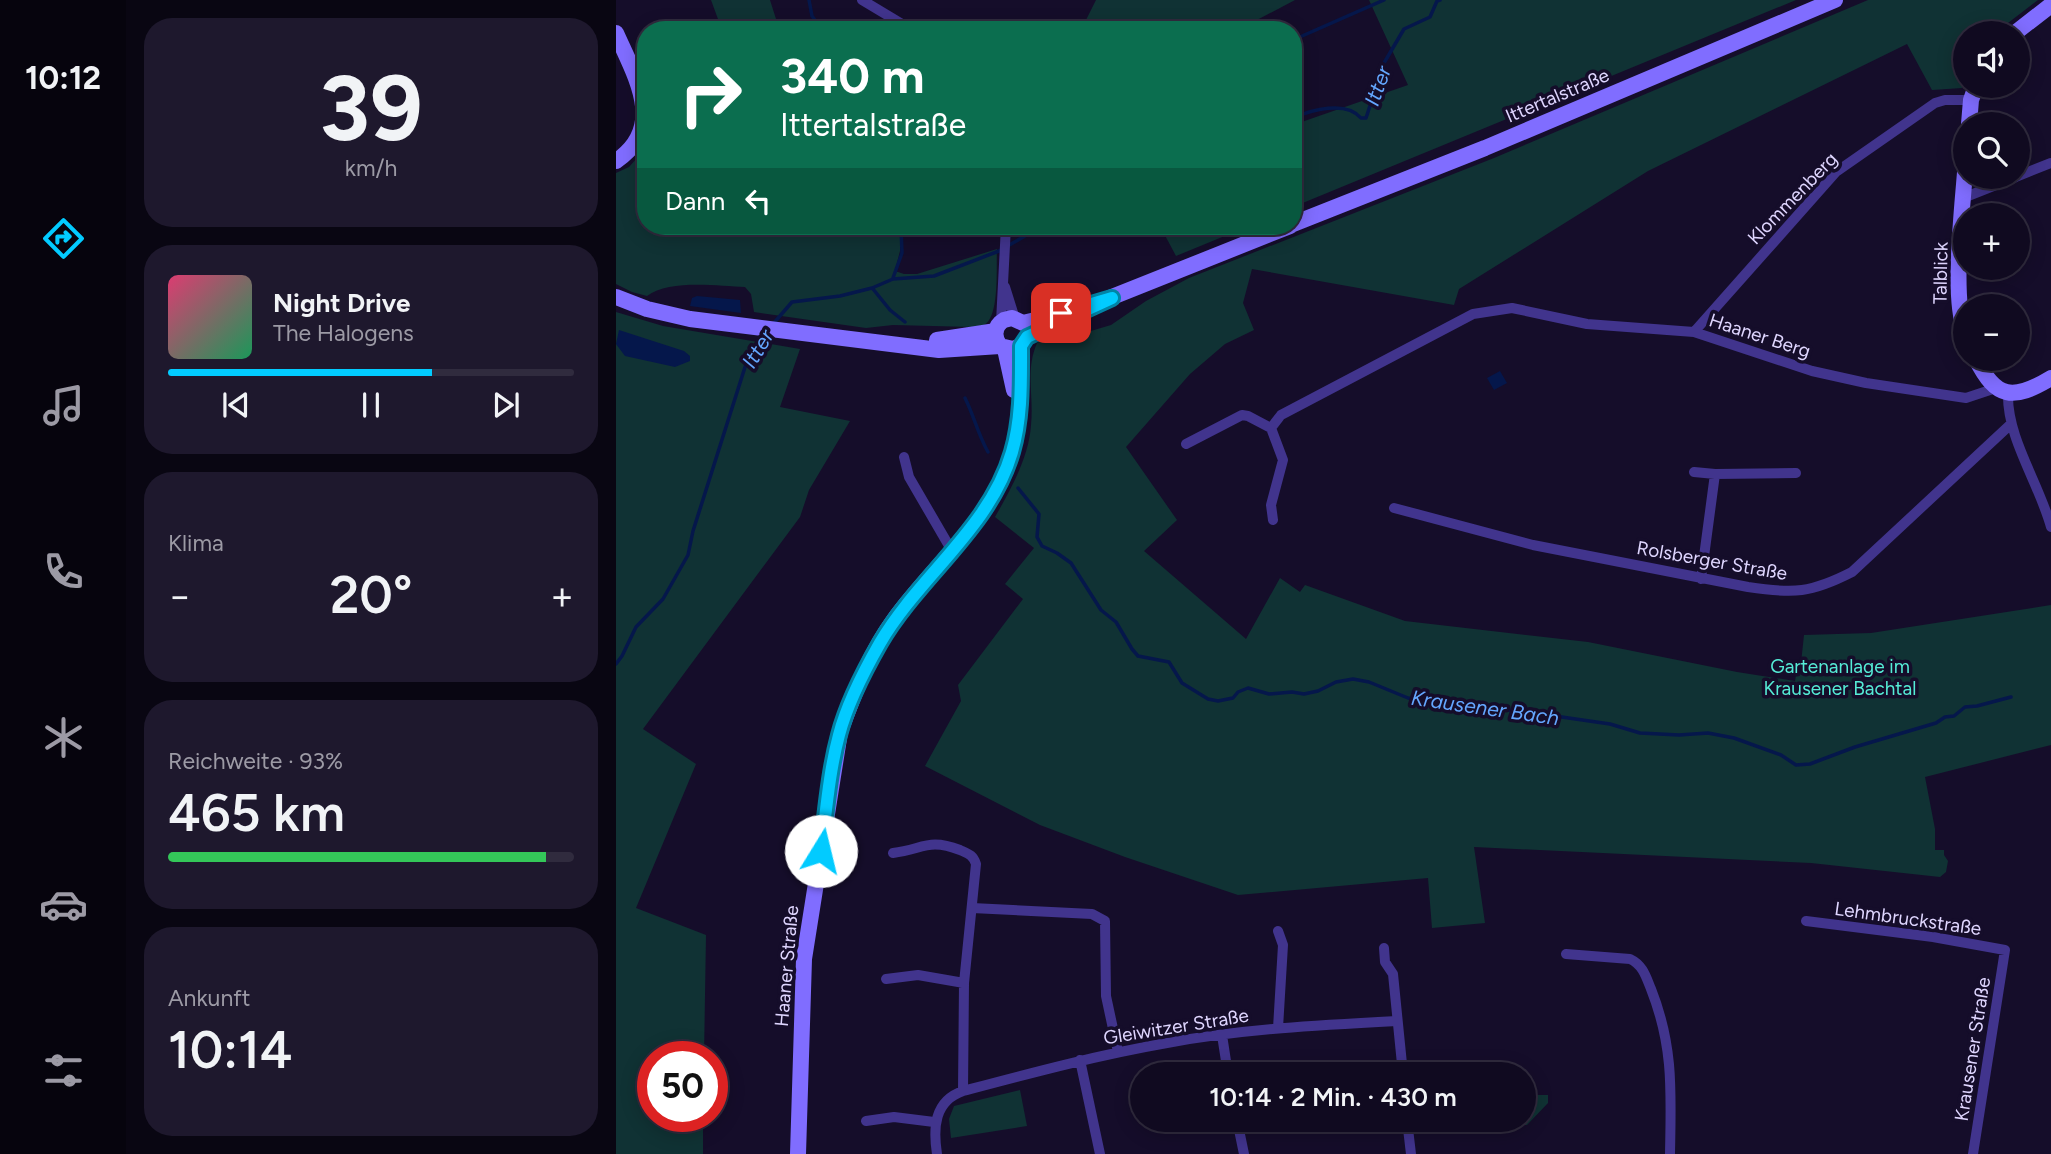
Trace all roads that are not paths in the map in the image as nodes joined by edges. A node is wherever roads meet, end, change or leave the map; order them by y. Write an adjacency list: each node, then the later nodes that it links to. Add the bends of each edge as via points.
1 (862, 0): 4 (street)
2 (1835, 0): 16 (main road, Ittertalstraße)
3 (2051, 5): 5 (main road)
4 (899, 21)
5 (2030, 21)
6 (616, 33): 7 (main road)
7 (637, 83)
8 (1953, 98): 21 (street, Klommenberg, via 1935,103 1836,172)
9 (637, 141): 10 (main road)
10 (616, 162)
11 (2051, 163): 12 (street)
12 (2030, 171)
13 (1964, 189): 15 (main road, Talblick)
14 (1985, 189): 15 (street)
15 (1963, 198): 19 (main road, Talblick)
16 (1302, 221)
17 (1005, 235): 22 (street, Haaner Straße, via 1003,281)
18 (1266, 235): 22 (main road, Ittertalstraße)
19 (1960, 294)
20 (616, 297): 22 (main road, Ittertalstraße, via 668,314 900,344)
21 (1694, 332): 25 (street, Haaner Berg, via 1812,371 1866,383 1966,398); 27 (street, Haaner Berg, via 1587,324 1512,308 1473,314 1281,415)
22 (1011, 334): 36 (main road, Haaner Straße, via 1019,417 1012,452 981,516)
23 (1983, 371): 25 (main road)
24 (2051, 378): 25 (main road, via 2035,388)
25 (2002, 391): 26 (street)
26 (2011, 424): 35 (street); 37 (street, Rolsberger Straße, via 1852,572 1806,591 1780,592)
27 (1271, 428): 28 (street, via 1242,415); 34 (street, via 1283,460 1271,505)
28 (1186, 444)
29 (904, 457): 36 (street, via 909,477)
30 (1695, 472): 32 (street)
31 (1796, 473): 32 (street)
32 (1715, 474): 37 (street)
33 (1394, 508): 37 (street, Rolsberger Straße, via 1533,545)
34 (1273, 520)
35 (2051, 527)
36 (952, 551): 59 (main road, Haaner Straße, via 894,620 840,732 804,959)
37 (1701, 579)
38 (893, 853): 39 (street, via 934,843 970,854 976,864)
39 (972, 908): 46 (street); 50 (street, via 1092,914 1105,921 1107,996)
40 (1806, 921): 43 (street, Lehmbruckstraße)
41 (1278, 931): 48 (street, via 1283,945)
42 (1384, 948): 47 (street, via 1385,962 1393,974)
43 (2005, 950): 65 (street, Krausener Straße)
44 (1566, 954): 64 (street, via 1630,959 1645,972 1669,1051)
45 (886, 979): 46 (street, via 918,975)
46 (964, 983): 54 (street)
47 (1397, 1021): 48 (street, Gleiwitzer Straße); 53 (street)
48 (1278, 1028): 49 (street, Gleiwitzer Straße)
49 (1222, 1035): 50 (street, Gleiwitzer Straße); 52 (street)
50 (1118, 1052): 51 (street, Gleiwitzer Straße)
51 (1080, 1060): 54 (street, Gleiwitzer Straße); 61 (street)
52 (1226, 1062)
53 (1402, 1062)
54 (964, 1091): 56 (street, via 945,1102)
55 (866, 1121): 56 (street, via 894,1117)
56 (934, 1122): 60 (street)
57 (1239, 1132): 62 (street)
58 (1409, 1132): 63 (street)
59 (798, 1154)
60 (937, 1154)
61 (1100, 1154)
62 (1244, 1154)
63 (1411, 1154)
64 (1670, 1154)
65 (1973, 1154)

